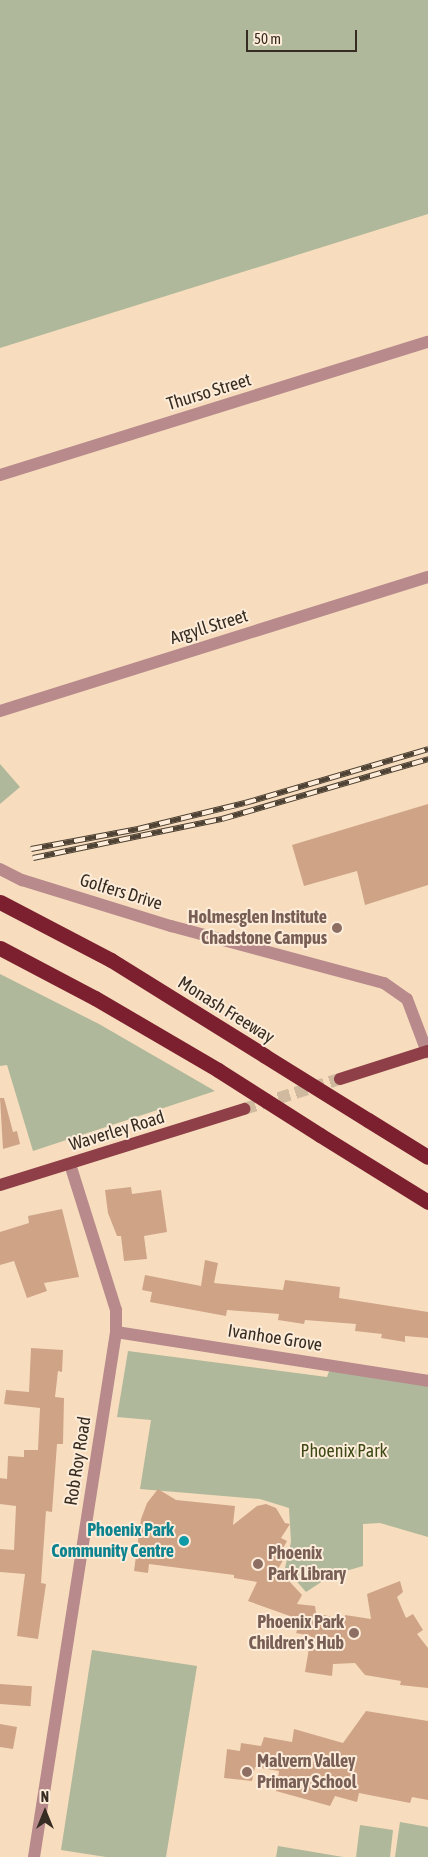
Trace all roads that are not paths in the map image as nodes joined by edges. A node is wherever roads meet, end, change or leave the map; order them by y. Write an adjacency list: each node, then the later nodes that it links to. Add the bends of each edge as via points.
1 (428, 342): 2 (street, Thurso Street)
2 (0, 475)
3 (428, 577): 4 (street, Argyll Street)
4 (0, 711)
5 (0, 869): 8 (street, Golfers Drive, via 22,880 171,926 384,983 407,999)
6 (0, 902): 11 (highway, Monash Freeway, bridge, via 111,960)
7 (0, 948): 14 (highway, bridge, via 218,1070)
8 (428, 1052): 9 (main road)
9 (340, 1079)
10 (244, 1109): 12 (main road, Waverley Road)
11 (428, 1157)
12 (70, 1164): 13 (main road, Waverley Road); 15 (street, Rob Roy Road, via 116,1310)
13 (0, 1185)
14 (428, 1202)
15 (116, 1332): 16 (street, Ivanhoe Grove); 17 (street, Rob Roy Road)
16 (428, 1381)
17 (34, 1857)

